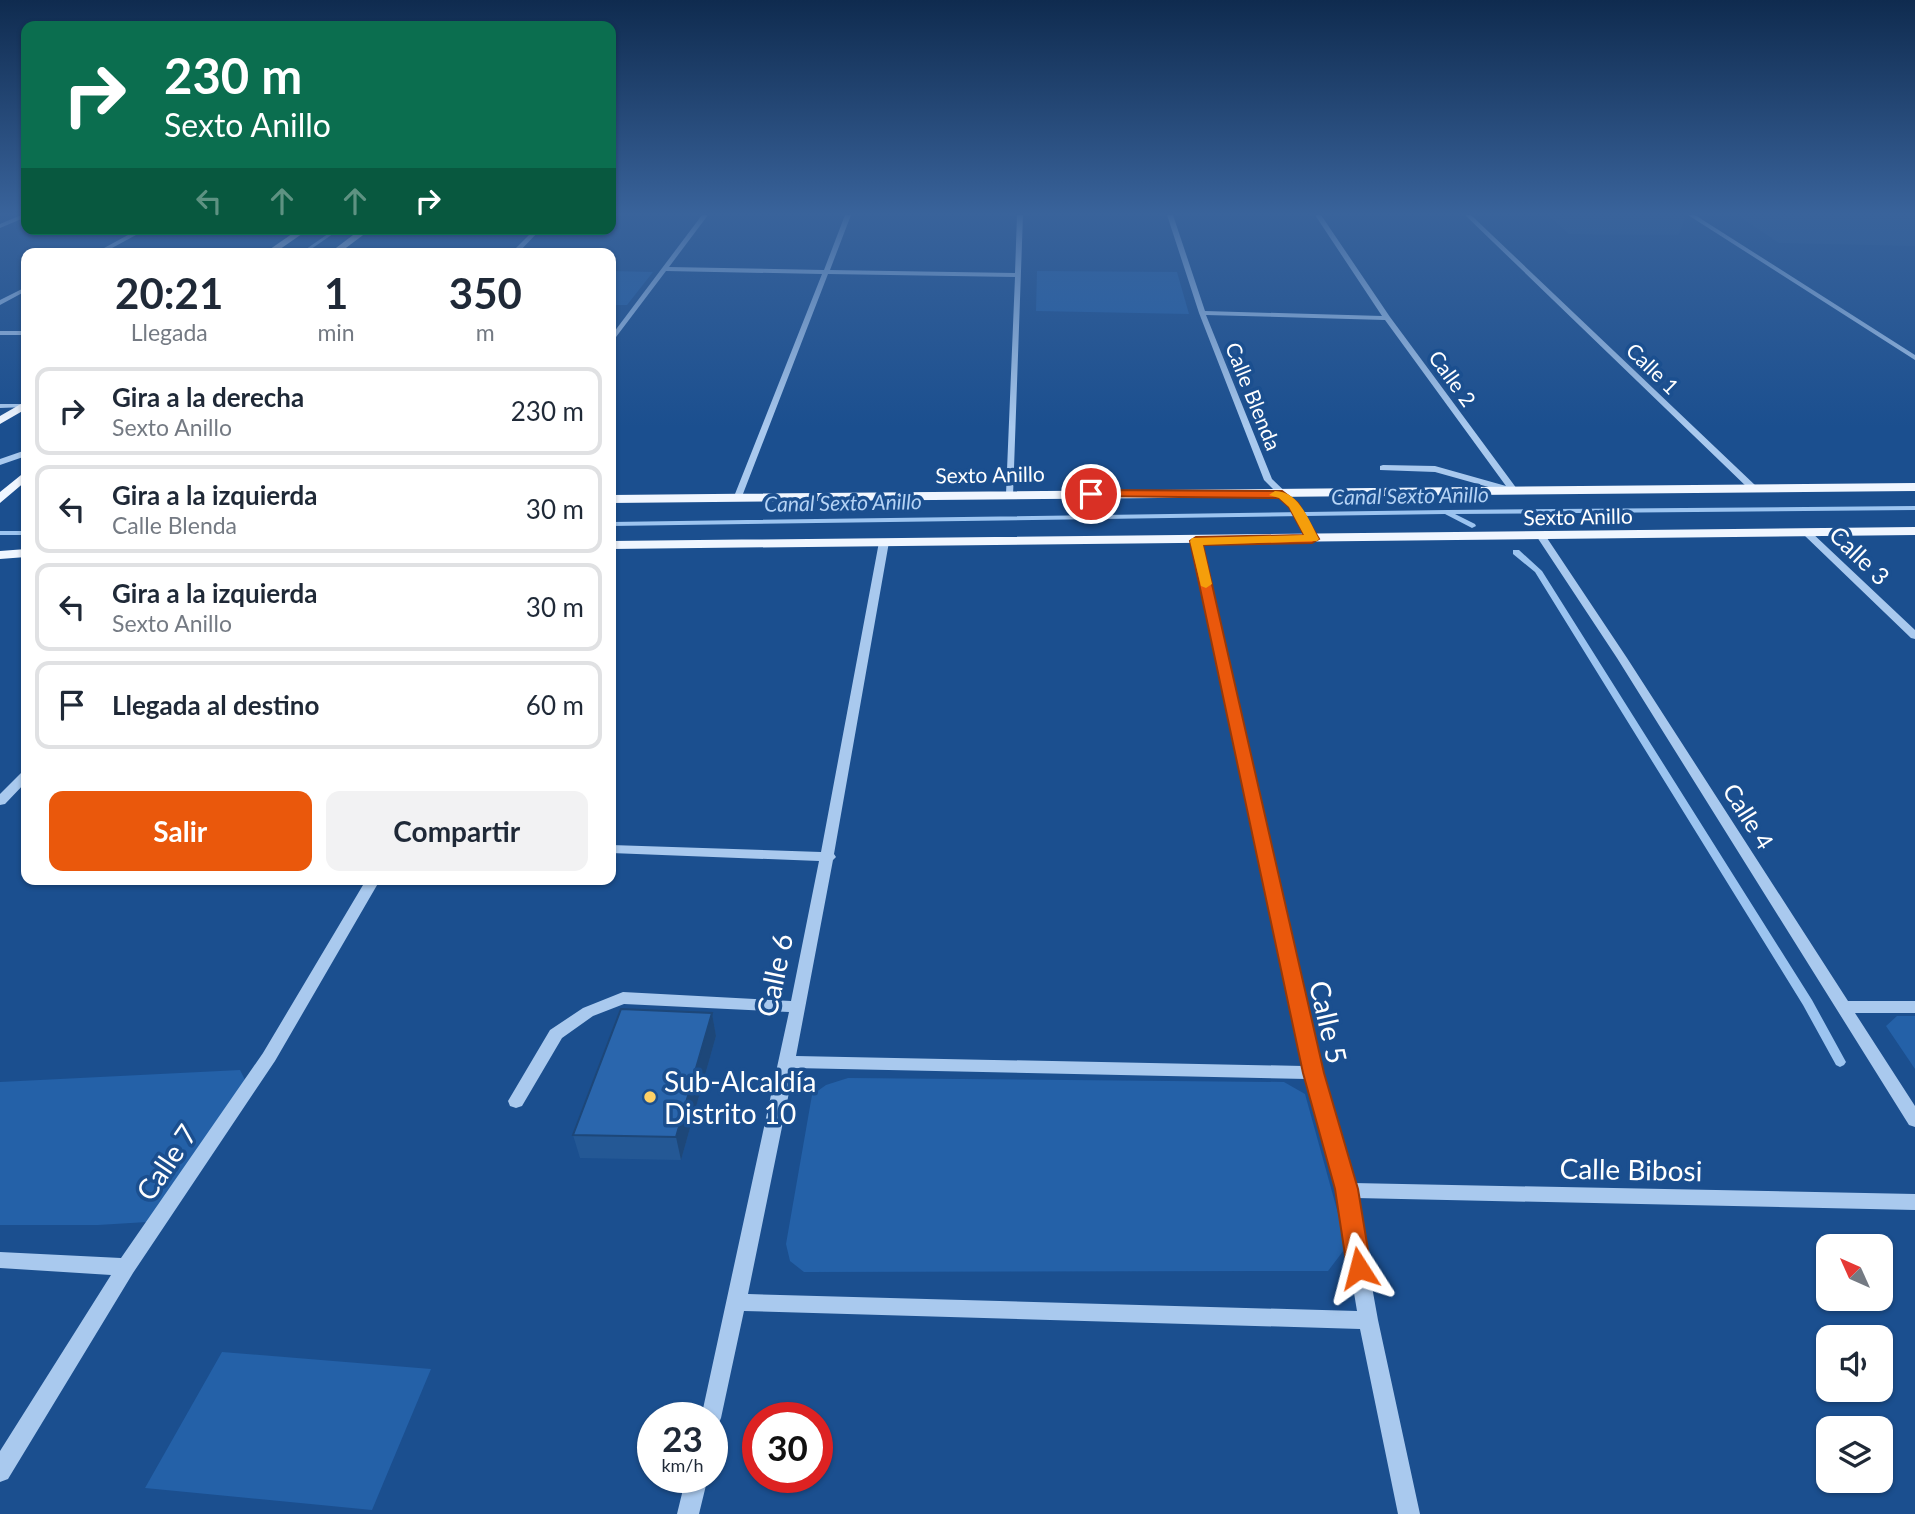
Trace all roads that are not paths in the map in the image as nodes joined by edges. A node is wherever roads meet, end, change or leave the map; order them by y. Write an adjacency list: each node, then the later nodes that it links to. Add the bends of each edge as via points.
1 (652, 286): 14 (street)
2 (821, 286): 32 (street)
3 (1019, 286): 29 (street)
4 (1193, 286): 10 (street, Calle Blenda)
5 (1365, 286): 11 (street, Calle 2)
6 (1542, 286): 25 (street, Calle 1)
7 (1802, 286): 15 (street)
8 (21, 292): 9 (street)
9 (0, 303)
10 (1202, 313): 11 (street); 30 (street, Calle Blenda, via 1269,480)
11 (1387, 318): 26 (street, Calle 2)
12 (0, 333): 13 (street)
13 (21, 333)
14 (616, 333)
15 (1915, 358)
16 (21, 405): 17 (street)
17 (0, 406)
18 (21, 407): 19 (main road)
19 (0, 421)
20 (21, 455): 21 (street)
21 (0, 462)
22 (1383, 468): 26 (street, via 1436,469)
23 (21, 479): 27 (main road)
24 (1915, 487): 25 (main road, Sexto Anillo)
25 (1753, 488): 26 (main road, Sexto Anillo)
26 (1514, 491): 30 (main road, Sexto Anillo)
27 (3, 492): 28 (main road)
28 (21, 493)
29 (1010, 494): 30 (main road, Sexto Anillo); 32 (main road, Sexto Anillo)
30 (1282, 495): 34 (street, Calle Blenda, via 1294,505)
31 (616, 499): 32 (main road, Sexto Anillo)
32 (737, 499)
33 (1915, 531): 35 (main road, Sexto Anillo)
34 (1309, 533): 36 (main road, Sexto Anillo); 37 (main road, Sexto Anillo)
35 (1807, 533): 36 (main road, Sexto Anillo); 42 (street, Calle 3)
36 (1542, 537): 49 (street, Calle 4)
37 (1196, 541): 38 (main road, Sexto Anillo); 52 (street, Calle 5)
38 (884, 542): 39 (main road, Sexto Anillo); 46 (street, Calle 6)
39 (616, 545)
40 (21, 553): 41 (main road)
41 (0, 555)
42 (1915, 636)
43 (21, 780): 44 (street)
44 (0, 801)
45 (616, 849): 46 (street)
46 (829, 857): 48 (street, Calle 6)
47 (370, 885): 58 (street, Calle 7, via 269,1057)
48 (798, 1007): 51 (street, Calle 6); 53 (street, via 623,998 589,1012 556,1034)
49 (1842, 1007): 50 (street); 54 (street, Calle 4)
50 (1915, 1007)
51 (787, 1062): 52 (street); 59 (street, Calle 6)
52 (1313, 1073): 55 (street, Calle 5)
53 (516, 1101)
54 (1915, 1120)
55 (1346, 1189): 56 (street, Calle Bibosi); 60 (street, Calle 5)
56 (1915, 1202)
57 (0, 1260): 58 (street)
58 (126, 1268): 62 (street, Calle 7)
59 (737, 1301): 60 (street); 61 (street, Calle 6)
60 (1368, 1320): 65 (street, Calle 5)
61 (714, 1402)
62 (0, 1471)
63 (693, 1493): 64 (street)
64 (688, 1514)
65 (1409, 1514)

